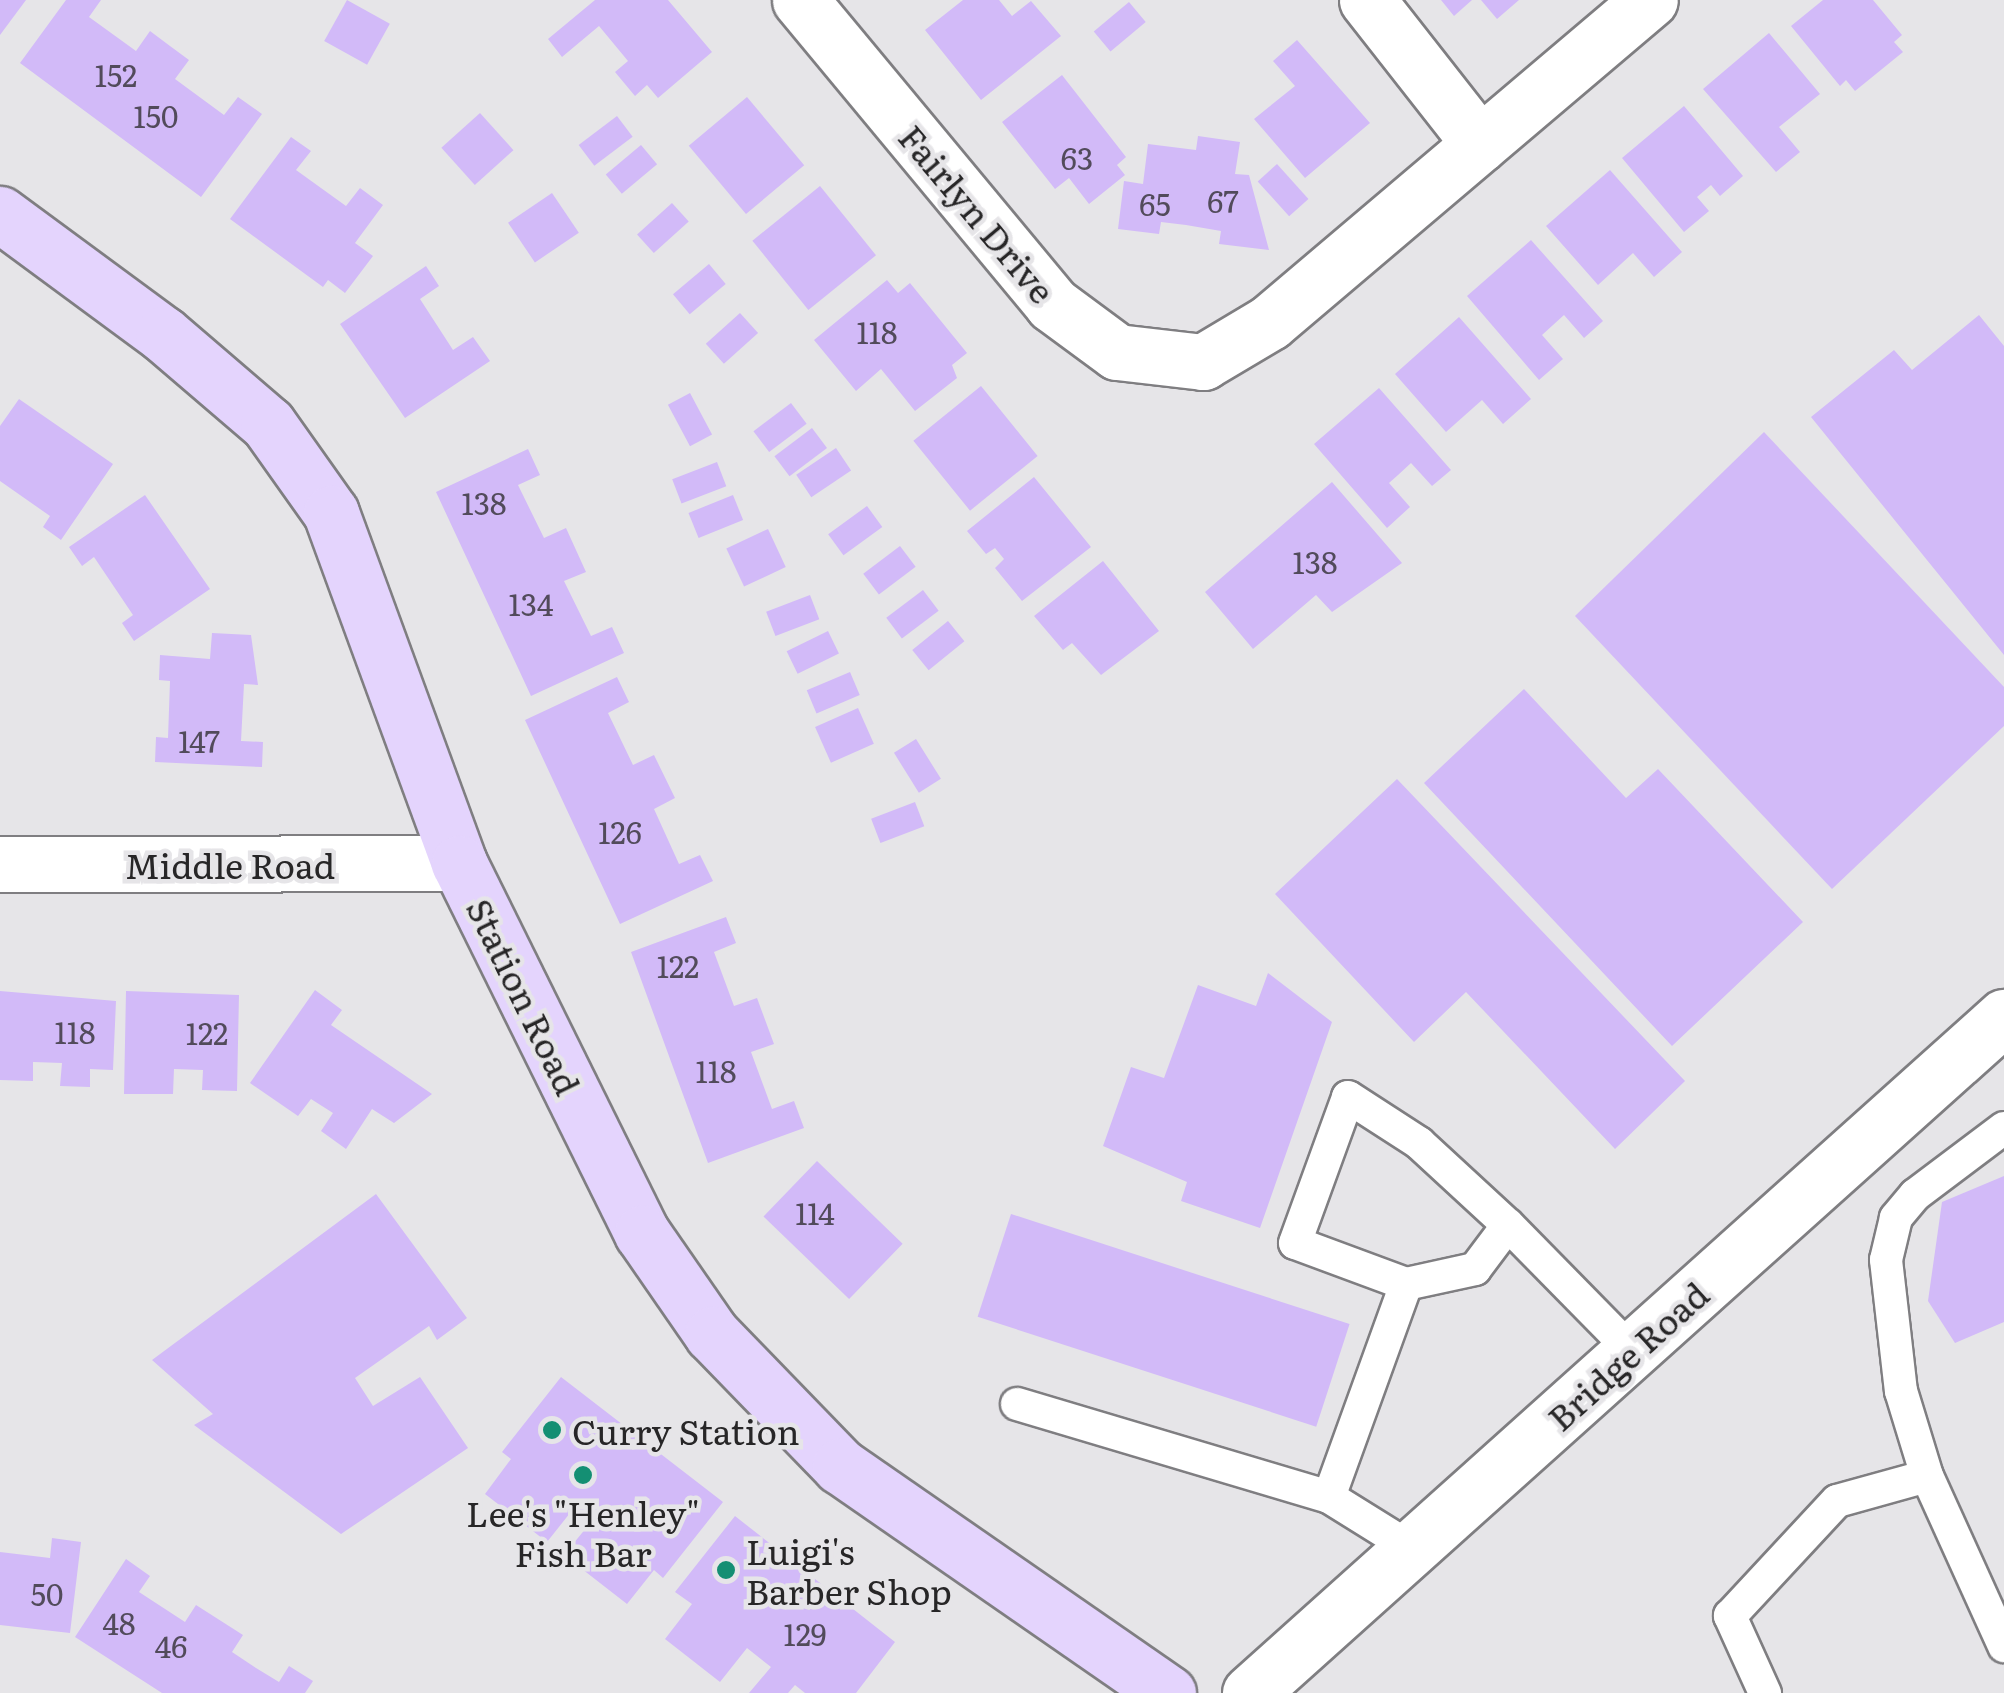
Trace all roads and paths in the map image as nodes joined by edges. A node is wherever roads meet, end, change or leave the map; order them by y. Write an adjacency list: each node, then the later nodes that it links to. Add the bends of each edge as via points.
1 (800, 0): 4 (street, Fairlyn Drive, via 1052,304 1117,352 1203,362 1270,322)
2 (1367, 0): 4 (street)
3 (1650, 0): 4 (street, Fairlyn Drive)
4 (1480, 144)
5 (0, 214): 6 (main road, Station Road, via 163,334 268,424 331,514)
6 (459, 863): 7 (street, Middle Road); 18 (main road, Station Road, via 642,1232 712,1334 840,1466)
7 (0, 864)
8 (2004, 1016): 12 (street, Bridge Road)
9 (2004, 1128): 14 (lane, via 1915,1195 1896,1218 1886,1260 1901,1391)
10 (1508, 1225): 11 (lane, via 1475,1269); 11 (lane, via 1419,1143 1348,1097 1295,1243); 12 (lane)
11 (1406, 1284): 15 (lane)
12 (1632, 1351): 16 (street, Bridge Road)
13 (1017, 1404): 15 (lane)
14 (1927, 1476): 17 (lane); 20 (lane, via 1837,1501 1730,1616)
15 (1329, 1497): 16 (lane)
16 (1412, 1548): 19 (street, Bridge Road)
17 (2004, 1646)
18 (1168, 1693)
19 (1250, 1693)
20 (1765, 1693)

